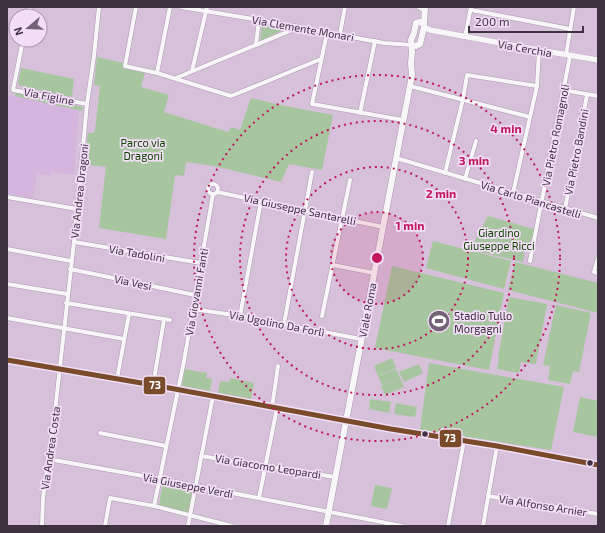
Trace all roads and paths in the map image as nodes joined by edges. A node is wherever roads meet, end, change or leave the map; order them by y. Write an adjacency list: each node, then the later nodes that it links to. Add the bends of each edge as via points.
1 (102, 7): 9 (street, Via Andrea Dragoni)
2 (136, 7): 27 (street, via 125,66)
3 (170, 7): 27 (street)
4 (181, 7): 10 (street, Via Clemente Monari)
5 (345, 7): 16 (street)
6 (574, 7): 14 (street, Via Pietro Romagnoli)
7 (422, 8): 13 (main road)
8 (471, 8): 14 (street); 17 (street)
9 (99, 9): 35 (street, Via Andrea Dragoni)
10 (207, 9): 11 (street, Via Clemente Monari); 26 (street)
11 (259, 20): 12 (street, Via Clemente Monari); 20 (street)
12 (295, 26): 15 (street, Via Clemente Monari); 20 (street, via 292,30)
13 (423, 27): 17 (street, Via Cerchia); 19 (main road, via 420,44); 19 (main road, via 415,25)
14 (570, 29): 23 (street, Via Pietro Romagnoli)
15 (327, 32): 16 (street, Via Clemente Monari); 24 (street)
16 (340, 34): 18 (street, Via Clemente Monari)
17 (465, 37): 22 (street, Via Cerchia)
18 (375, 41): 19 (street, Via Clemente Monari); 36 (street)
19 (413, 43): 29 (main road, Viale Roma)
20 (256, 44): 26 (street)
21 (21, 48): 35 (street, Via Figline, via 13,90)
22 (539, 50): 23 (street, Via Cerchia); 30 (street)
23 (568, 55): 25 (street, Via Cerchia); 31 (street, Via Pietro Romagnoli)
24 (321, 59): 28 (street, via 231,96); 36 (street, via 312,104)
25 (598, 60)
26 (192, 71): 28 (street)
27 (157, 73): 28 (street)
28 (176, 78)
29 (410, 86): 34 (street); 38 (main road, Viale Roma)
30 (537, 86): 34 (street, via 467,75); 37 (street)
31 (564, 90): 32 (street); 49 (street, Via Pietro Romagnoli)
32 (586, 95): 33 (street); 51 (street, Via Pietro Bandini)
33 (598, 96)
34 (463, 99): 37 (street); 42 (street)
35 (87, 104): 50 (street, Via Andrea Dragoni)
36 (360, 113): 38 (street)
37 (530, 117): 46 (street)
38 (403, 120): 40 (main road, Viale Roma)
39 (476, 141): 43 (street)
40 (396, 158): 42 (street, Via Carlo Piancastelli); 55 (main road, Viale Roma)
41 (312, 172): 52 (street)
42 (445, 173): 43 (street, Via Carlo Piancastelli)
43 (465, 179): 46 (street, Via Carlo Piancastelli)
44 (350, 180): 53 (street)
45 (215, 193): 48 (street, Via Giuseppe Santarelli); 61 (street, Via Giovanni Fanti)
46 (513, 193): 49 (street, Via Carlo Piancastelli)
47 (7, 197): 50 (street)
48 (261, 201): 52 (street, Via Giuseppe Santarelli); 72 (street)
49 (542, 202): 51 (street, Via Carlo Piancastelli); 60 (street, Via Pietro Romagnoli)
50 (77, 209): 56 (street, Via Andrea Dragoni)
51 (565, 209): 54 (street, Via Carlo Piancastelli)
52 (305, 210): 53 (street, Via Giuseppe Santarelli); 77 (street)
53 (342, 218): 55 (street, Via Giuseppe Santarelli); 62 (street)
54 (598, 218)
55 (383, 226): 64 (main road, Viale Roma)
56 (74, 242): 59 (street, Via Andrea Dragoni); 61 (street, Via Tadolini)
57 (7, 250): 59 (street)
58 (598, 258): 65 (street, via 594,272)
59 (71, 261): 63 (street, Via Andrea Dragoni)
60 (530, 261)
61 (201, 264): 68 (street, Via Giovanni Fanti)
62 (333, 265): 64 (street); 73 (street)
63 (70, 269): 67 (street, Via Andrea Dragoni); 68 (street, Via Vesi)
64 (374, 273): 80 (main road, Viale Roma)
65 (598, 273)
66 (7, 284): 67 (street)
67 (67, 294): 69 (street, Via Andrea Dragoni)
68 (195, 295): 70 (street, Via Giovanni Fanti)
69 (66, 303): 71 (street); 78 (street, Via Andrea Dragoni)
70 (193, 309): 72 (street, Via Ugolino Da Forlì); 86 (street, Via Giovanni Fanti)
71 (129, 314): 75 (street); 79 (street)
72 (240, 316): 77 (street, Via Ugolino Da Forlì)
73 (322, 316)
74 (7, 318): 78 (street)
75 (164, 320): 76 (street); 85 (street)
76 (170, 320)
77 (284, 324): 80 (street, Via Ugolino Da Forlì)
78 (64, 329): 79 (street); 83 (street, Via Andrea Dragoni)
79 (124, 339): 84 (street)
80 (361, 339): 89 (main road, Viale Roma)
81 (7, 360): 83 (main road)
82 (278, 366): 88 (street)
83 (59, 370): 84 (main road); 95 (street, Via Andrea Costa)
84 (117, 379): 85 (main road)
85 (153, 385): 86 (main road)
86 (177, 390): 87 (main road); 92 (street, Via Giovanni Fanti)
87 (213, 396): 88 (main road); 94 (street)
88 (274, 407): 89 (main road); 97 (street)
89 (346, 421): 91 (main road); 98 (main road, Viale Roma)
90 (100, 433): 92 (street)
91 (464, 441): 93 (main road); 115 (street)
92 (166, 446): 99 (street, Via Giovanni Fanti)
93 (497, 446): 96 (main road); 101 (street)
94 (201, 456): 97 (street, Via Giacomo Leopardi); 100 (street)
95 (48, 459): 99 (street, Via Giuseppe Verdi); 108 (street, Via Andrea Costa)
96 (598, 465)
97 (265, 466): 98 (street, Via Giacomo Leopardi); 102 (street)
98 (335, 477): 104 (main road, Viale Roma)
99 (160, 479): 100 (street, Via Giuseppe Verdi); 103 (street, Via Giovanni Fanti)
100 (196, 487): 102 (street, Via Giuseppe Verdi); 106 (street)
101 (488, 496): 105 (street, Via Alfonso Arnier); 116 (street)
102 (259, 498): 104 (street, Via Giuseppe Verdi)
103 (154, 506): 106 (street); 109 (street, via 110,498)
104 (329, 512): 107 (street, Via Giuseppe Verdi); 112 (main road, Viale Roma)
105 (598, 514)
106 (190, 516): 110 (street); 111 (street)
107 (375, 521): 113 (street); 114 (street, Via Giuseppe Verdi)
108 (42, 526)
109 (105, 526)
110 (188, 526)
111 (232, 526)
112 (326, 526)
113 (374, 526)
114 (402, 526)
115 (448, 526)
116 (482, 526)

